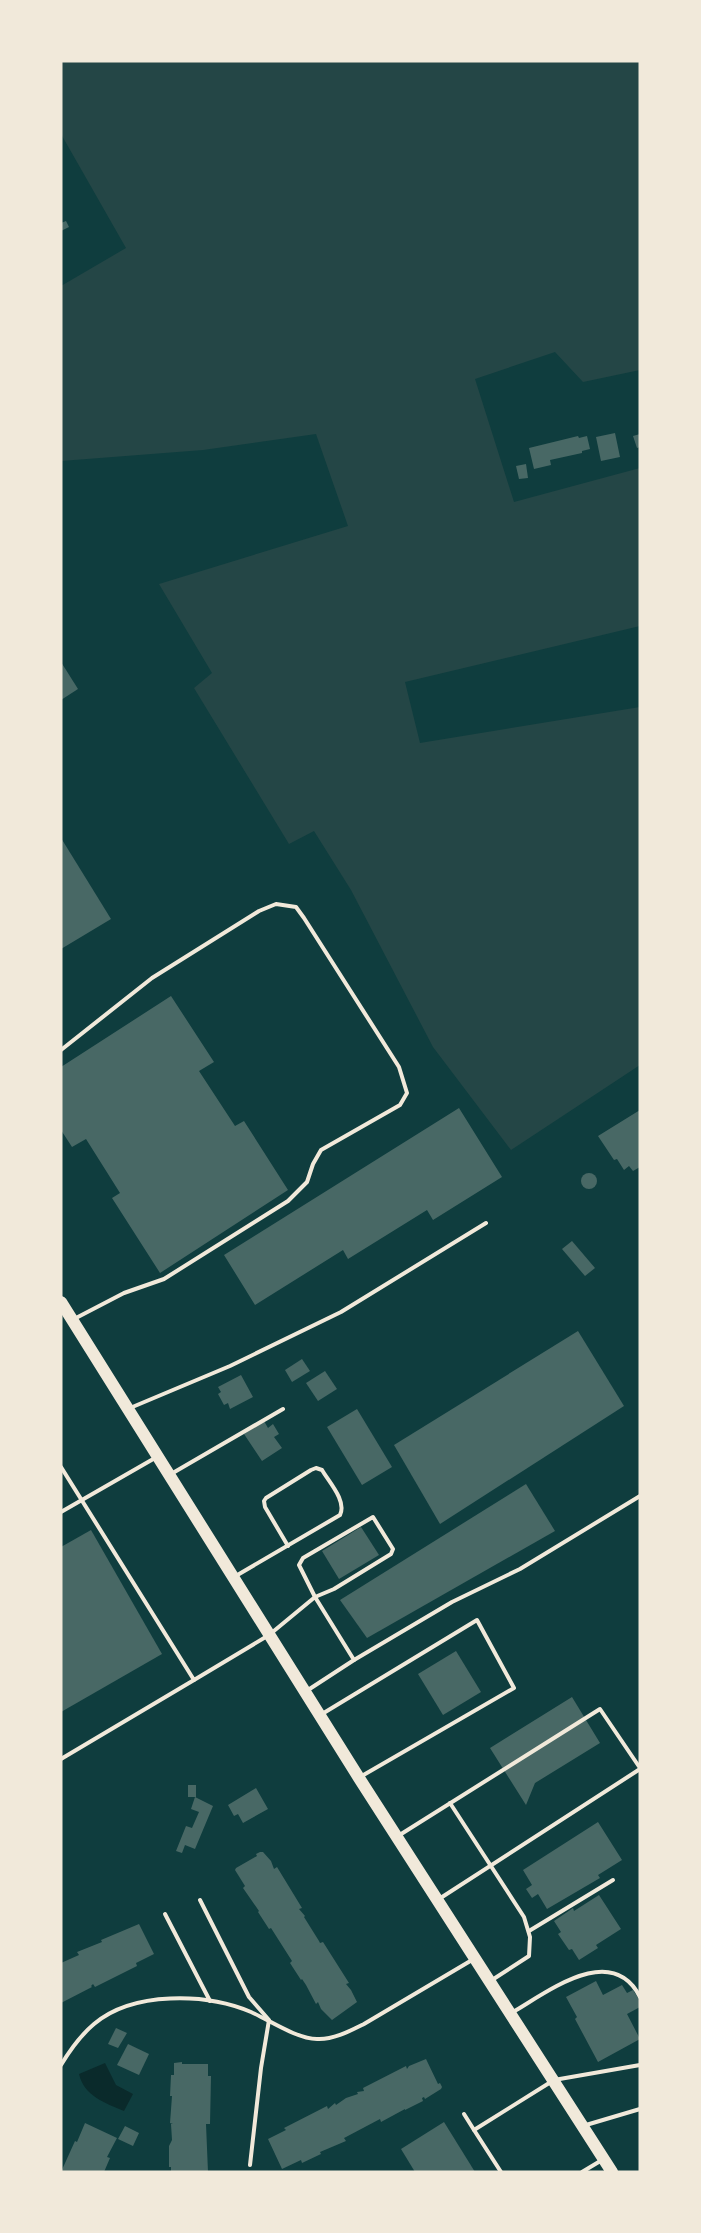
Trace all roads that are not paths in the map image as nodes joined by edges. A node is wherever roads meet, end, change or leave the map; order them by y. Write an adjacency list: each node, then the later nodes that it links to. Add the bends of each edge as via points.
1 (61, 1050): 4 (lane, via 152,978 259,911 276,904 296,907 304,918 399,1067 407,1093 400,1105 321,1150 307,1182 288,1201 164,1279 124,1293)
2 (486, 1223): 5 (lane, via 341,1312 230,1366)
3 (61, 1302): 4 (main road)
4 (72, 1320): 5 (main road)
5 (128, 1408): 7 (main road)
6 (283, 1409): 9 (lane)
7 (158, 1456): 9 (main road); 11 (lane)
8 (61, 1467): 11 (lane)
9 (169, 1475): 14 (main road)
10 (640, 1496): 17 (lane, via 520,1569 452,1602)
11 (82, 1500): 12 (lane); 18 (lane)
12 (61, 1512)
13 (288, 1546): 13 (lane, via 340,1515 343,1509 322,1470 311,1470 264,1501); 14 (lane)
14 (232, 1578): 16 (main road)
15 (315, 1597): 15 (lane, via 299,1565 303,1558 373,1517 393,1549 391,1554); 16 (lane); 17 (lane)
16 (268, 1635): 18 (lane); 19 (main road)
17 (354, 1660): 19 (lane)
18 (194, 1680): 21 (lane)
19 (305, 1692): 20 (main road)
20 (320, 1716): 23 (main road); 23 (lane, via 477,1620 514,1688)
21 (61, 1760)
22 (640, 1769): 24 (lane, via 600,1709); 26 (lane)
23 (358, 1778): 25 (main road)
24 (450, 1803): 25 (lane); 26 (lane)
25 (396, 1837): 29 (main road)
26 (491, 1866): 29 (lane); 31 (lane, via 524,1917)
27 (613, 1880): 31 (lane)
28 (200, 1900): 37 (lane, via 249,1997)
29 (437, 1900): 32 (main road)
30 (165, 1914): 35 (lane)
31 (528, 1931): 33 (lane, via 529,1956)
32 (474, 1959): 33 (main road); 37 (lane, via 364,2024 338,2035 316,2040)
33 (489, 1982): 36 (main road)
34 (640, 1997): 36 (lane, via 626,1978 614,1972 601,1971 561,1985)
35 (210, 2001): 37 (lane, via 226,2003); 38 (lane, via 173,1998 127,2006 95,2023)
36 (510, 2014): 40 (main road)
37 (269, 2020): 46 (lane)
38 (61, 2065)
39 (640, 2065): 40 (lane)
40 (554, 2080): 43 (main road); 44 (lane)
41 (640, 2110): 43 (lane)
42 (464, 2114): 44 (lane)
43 (584, 2126): 45 (main road)
44 (474, 2130): 47 (lane)
45 (604, 2159): 48 (lane); 49 (main road)
46 (250, 2166)
47 (501, 2172)
48 (582, 2172)
49 (612, 2172)

